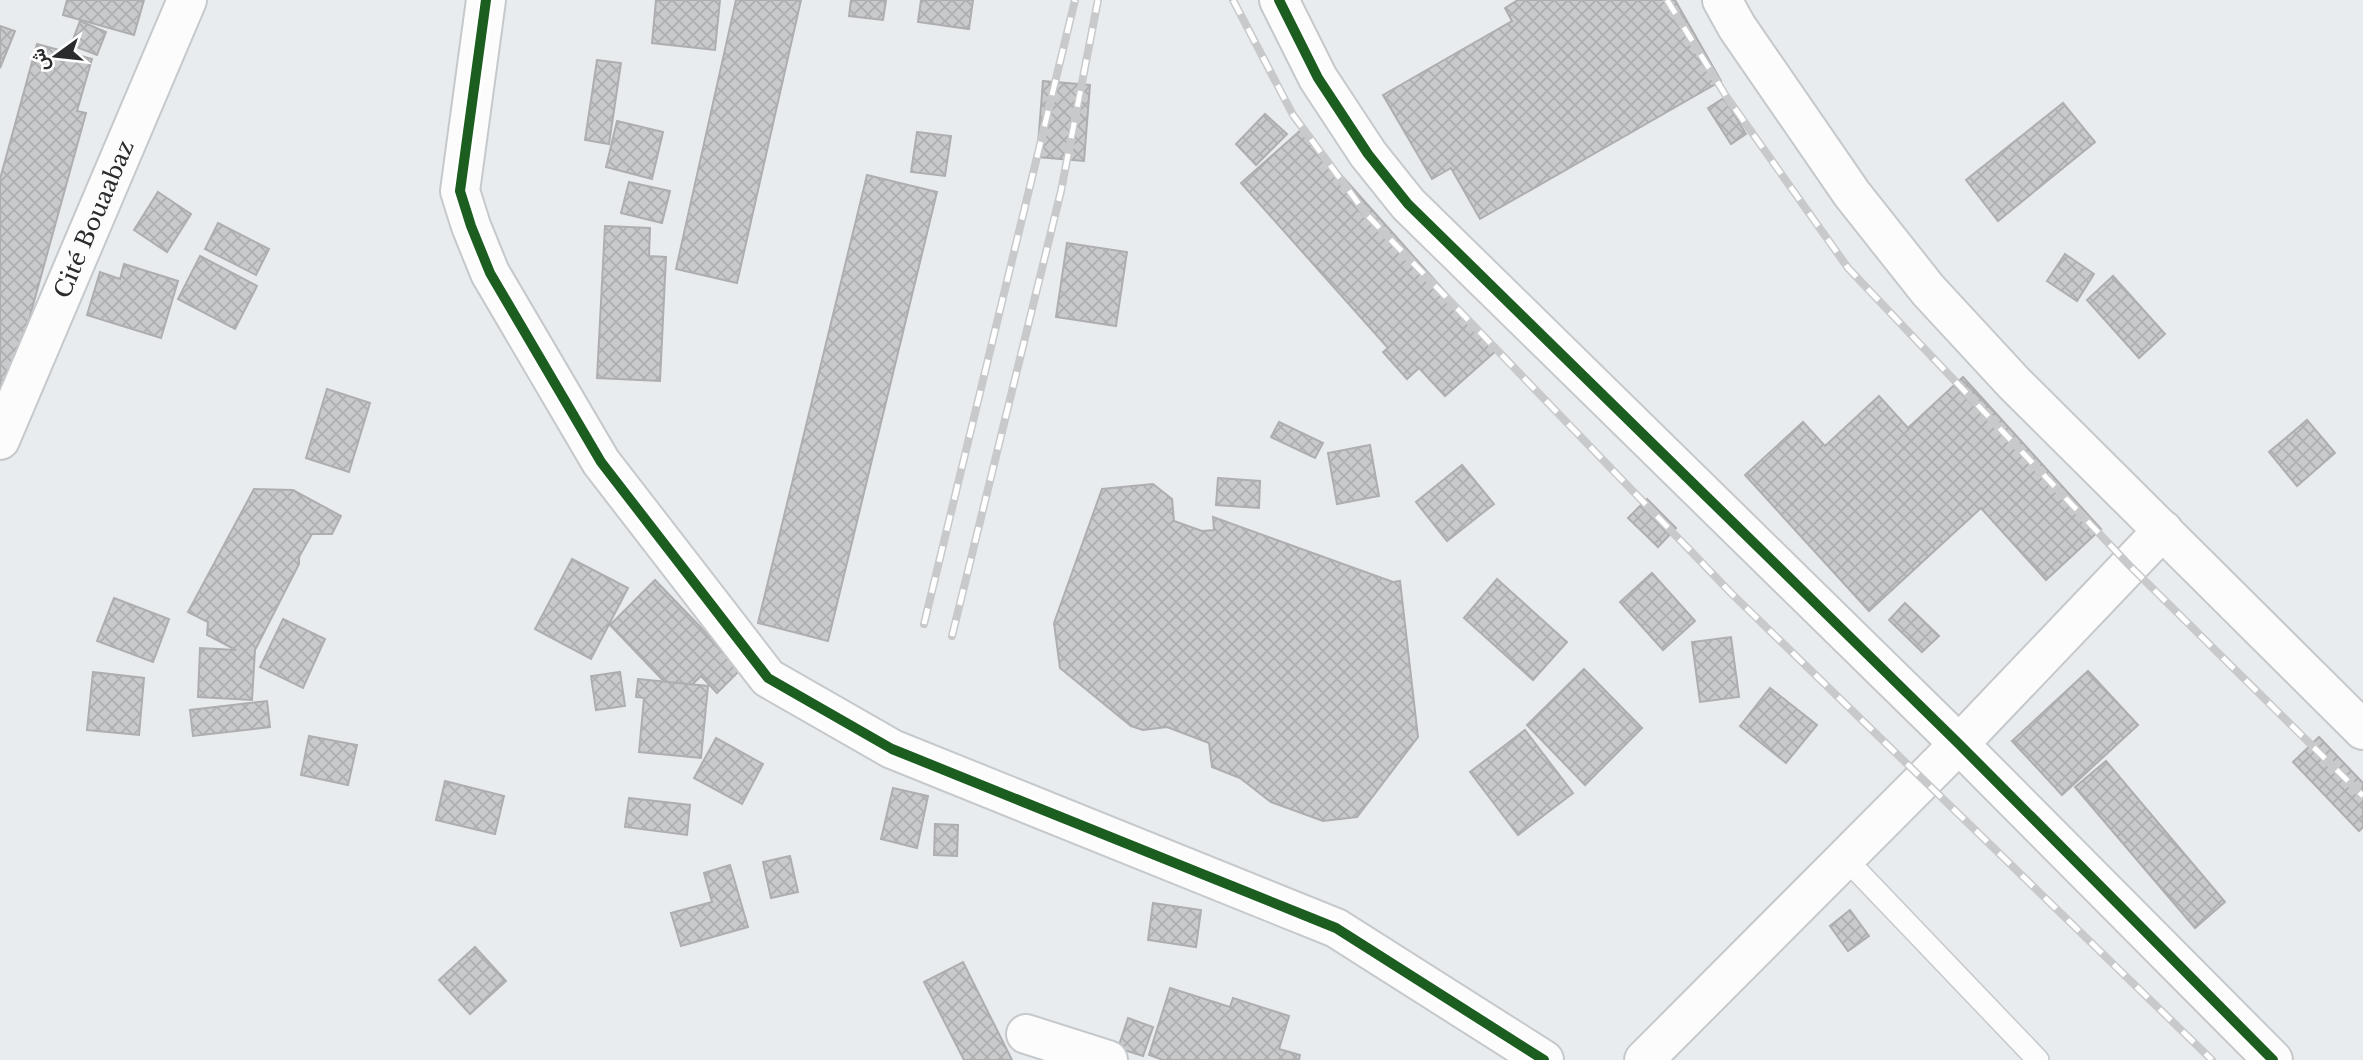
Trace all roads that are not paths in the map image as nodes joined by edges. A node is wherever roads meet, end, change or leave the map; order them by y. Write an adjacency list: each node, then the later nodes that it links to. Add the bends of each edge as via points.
1 (187, 0): 5 (street, Cité Bouaabaz)
2 (486, 0): 12 (street, via 460,191 485,261 601,462 768,678 892,749 1336,928)
3 (1279, 0): 8 (street, via 1318,78 1408,204)
4 (1722, 0): 6 (street, via 1853,194 1928,289 2014,383)
5 (0, 440)
6 (2163, 530): 7 (street); 8 (street)
7 (2363, 730)
8 (1959, 744): 9 (street); 15 (street)
9 (1845, 858): 13 (street); 14 (lane)
10 (1026, 1034): 11 (street)
11 (1108, 1060)
12 (1544, 1060)
13 (1644, 1060)
14 (2038, 1060)
15 (2273, 1060)

